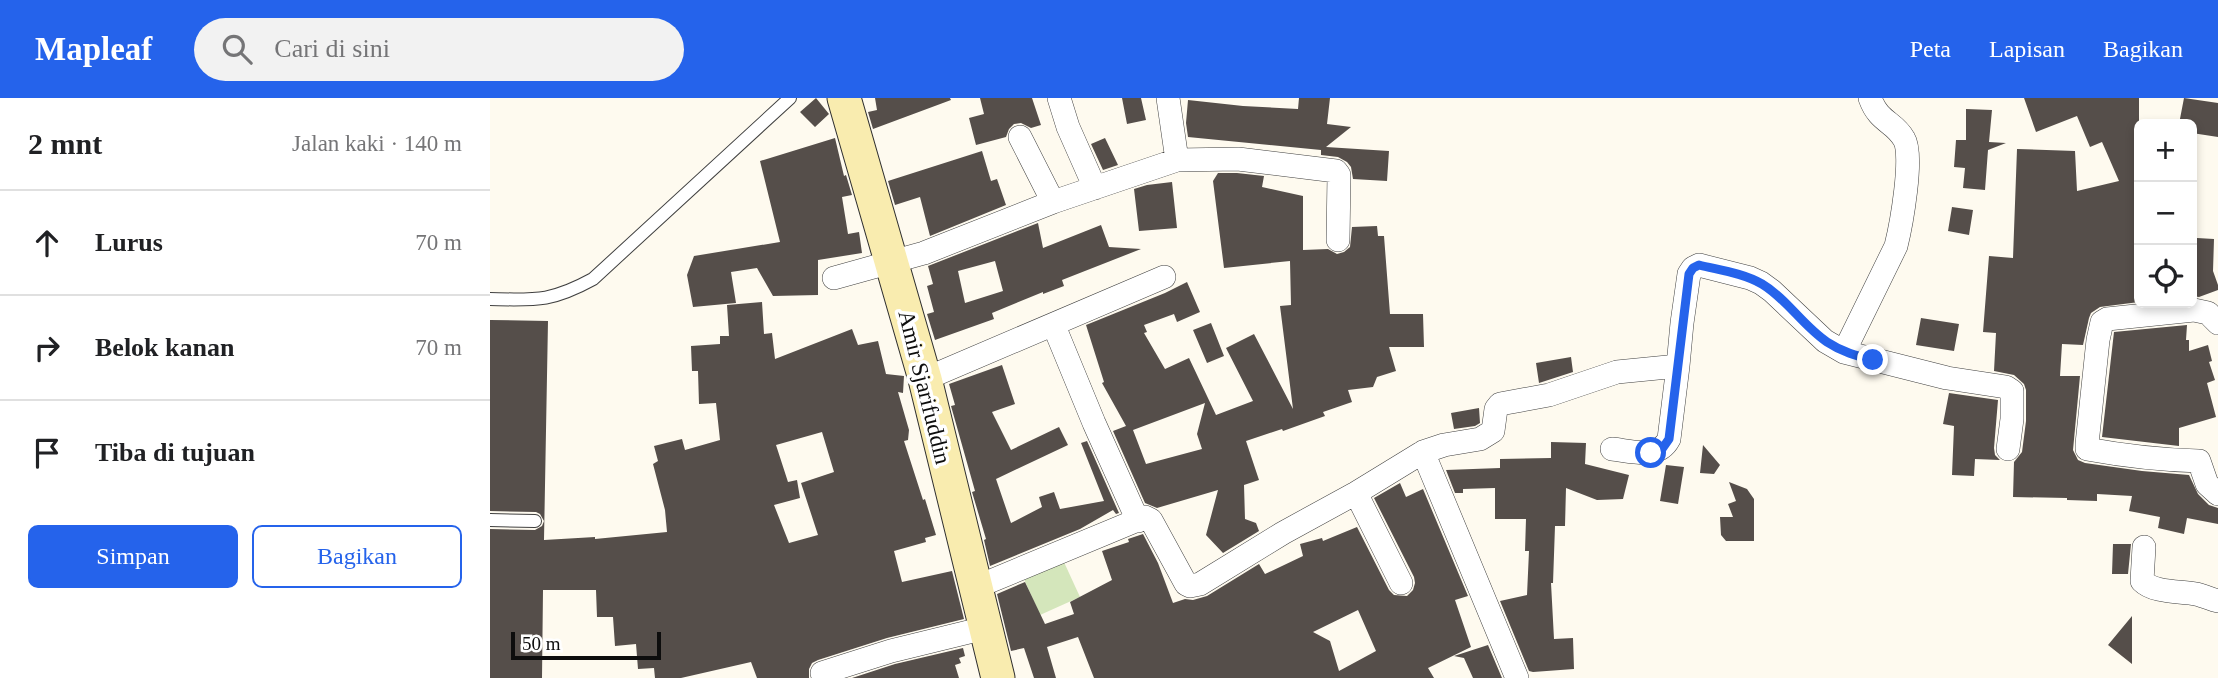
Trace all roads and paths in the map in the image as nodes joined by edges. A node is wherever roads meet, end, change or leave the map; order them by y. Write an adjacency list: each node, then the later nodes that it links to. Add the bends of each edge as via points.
1 (790, 98): 14 (lane, via 593,279 570,292 538,300)
2 (845, 98): 11 (main road, Amir Sjarifuddin)
3 (1059, 98): 8 (street)
4 (1168, 98): 7 (street)
5 (1870, 98): 17 (street, via 1880,117 1906,141 1908,165 1896,246)
6 (1020, 137): 9 (street)
7 (1177, 160): 8 (street); 10 (street, via 1238,159 1336,171)
8 (1095, 188): 9 (street)
9 (1053, 202): 11 (street)
10 (1338, 240)
11 (892, 261): 13 (street); 19 (main road, Amir Sjarifuddin)
12 (1164, 277): 16 (street)
13 (834, 278)
14 (490, 299)
15 (2218, 323): 24 (street, via 2208,313 2194,310 2102,322 2087,443 2087,449 2108,454 2199,460 2207,484)
16 (1054, 326): 19 (street); 26 (street)
17 (1844, 352): 18 (street, via 1825,341 1760,283 1699,265 1689,274); 21 (street, via 1947,378 2006,387 2012,391)
18 (1678, 366): 20 (street, via 1665,446 1651,453); 22 (street, via 1617,372 1549,395 1508,401 1497,406 1493,431 1488,435)
19 (925, 379): 30 (main road, Amir Sjarifuddin)
20 (1612, 449)
21 (2008, 449)
22 (1423, 452): 23 (street); 35 (street)
23 (1356, 493): 26 (street, via 1195,586 1185,583 1151,520); 29 (street)
24 (2218, 494)
25 (490, 520): 27 (lane)
26 (1138, 520): 30 (street)
27 (535, 521)
28 (2144, 547): 31 (street, via 2145,584)
29 (1401, 583)
30 (974, 588): 32 (main road, Amir Sjarifuddin)
31 (2218, 601)
32 (985, 628): 33 (street); 34 (main road, Amir Sjarifuddin)
33 (822, 673)
34 (998, 678)
35 (1517, 678)

